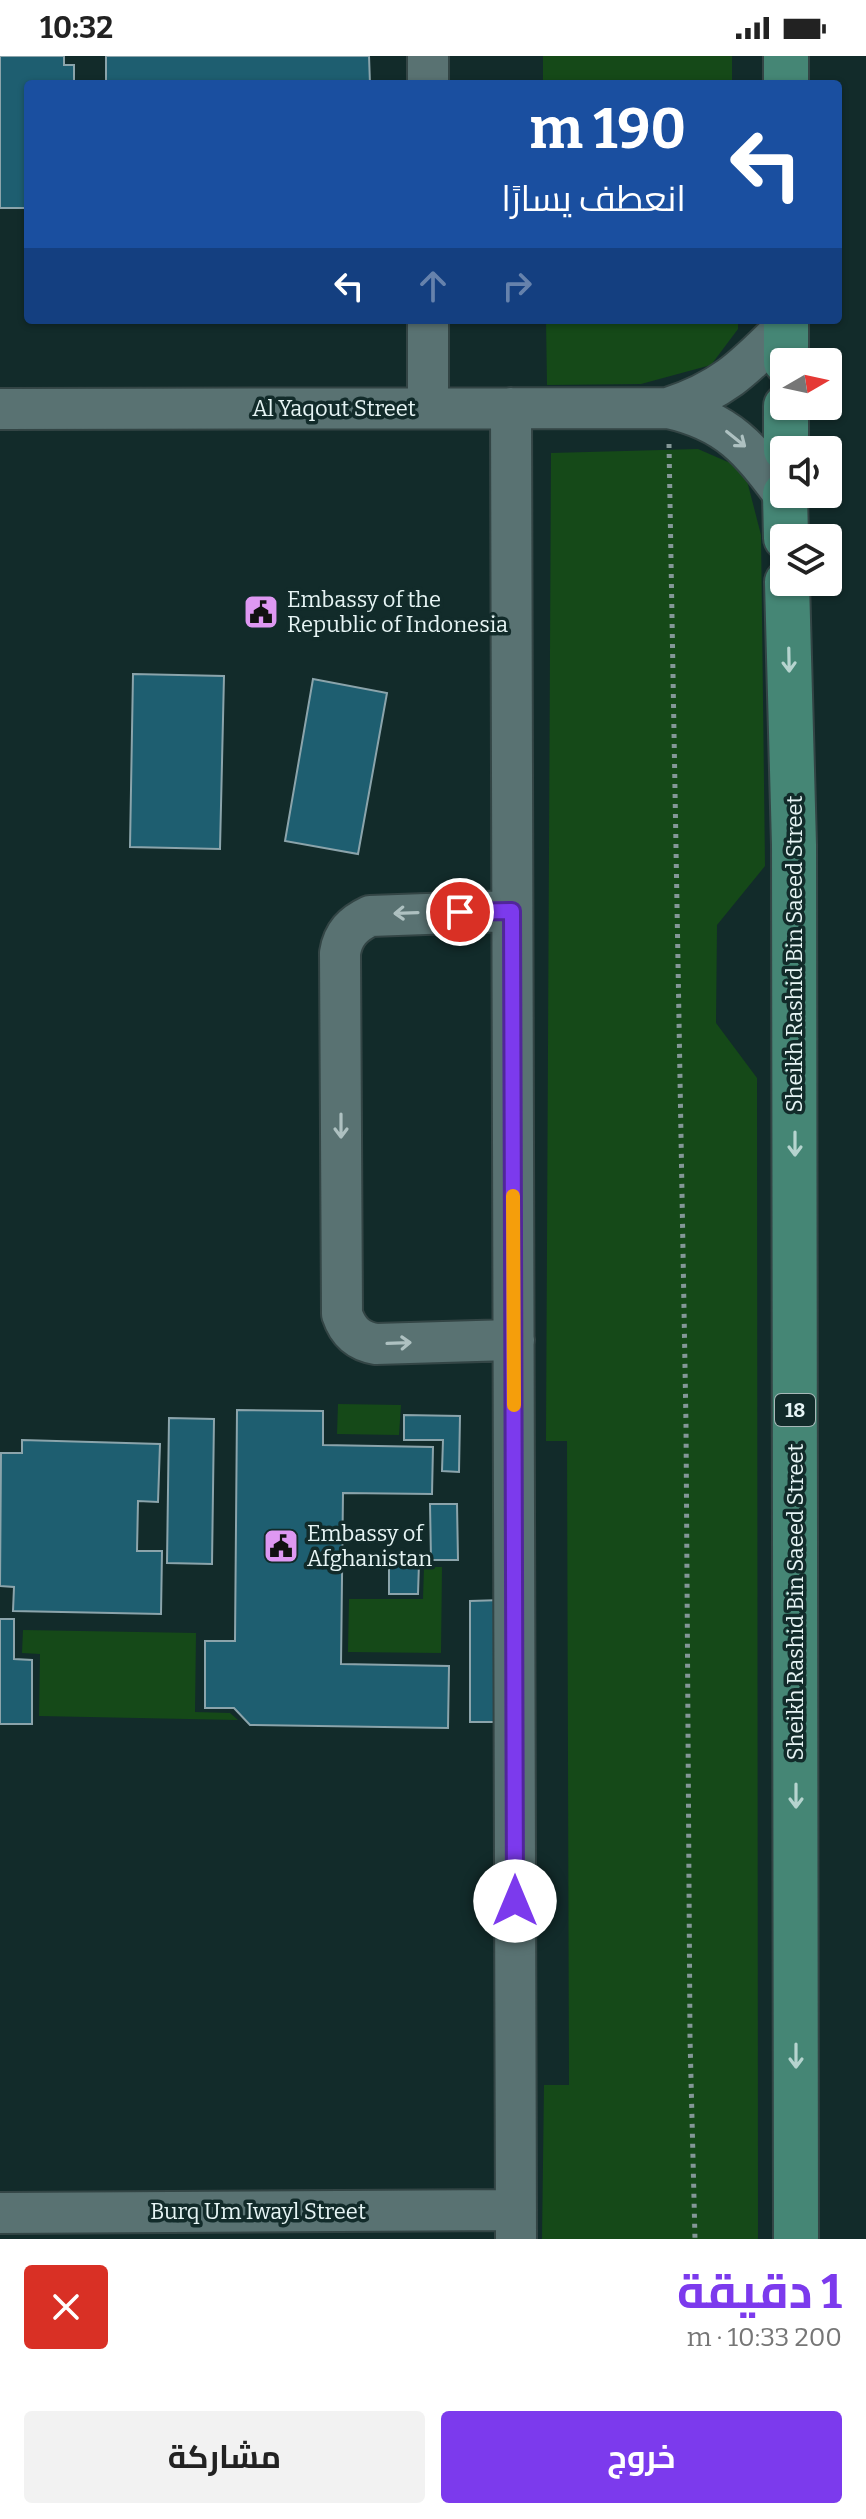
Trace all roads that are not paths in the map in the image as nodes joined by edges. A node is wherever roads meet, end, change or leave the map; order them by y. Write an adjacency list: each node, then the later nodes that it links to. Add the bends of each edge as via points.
1 (428, 56): 3 (street)
2 (786, 56): 4 (main road)
3 (428, 80)
4 (786, 80)
5 (428, 324): 7 (street)
6 (786, 336): 10 (street, Al Yaqout Street)
7 (428, 408): 8 (street, Al Yaqout Street); 9 (street, Al Yaqout Street)
8 (511, 408): 10 (street, Al Yaqout Street); 13 (street)
9 (0, 409)
10 (669, 423): 11 (street, Al Yaqout Street, one-way to 11, via 692,413 735,436 753,453)
11 (786, 509)
12 (787, 596): 17 (main road, Sheikh Rashid Bin Saeed Street / 18, one-way to 17, via 794,845)
13 (512, 911): 14 (street); 14 (street, one-way to 14, via 370,916 350,928 340,953 345,1323 357,1337 376,1344)
14 (514, 1340): 16 (street)
15 (0, 2213): 16 (street, Burq Um Iwayl Street)
16 (516, 2225)
17 (796, 2239)

